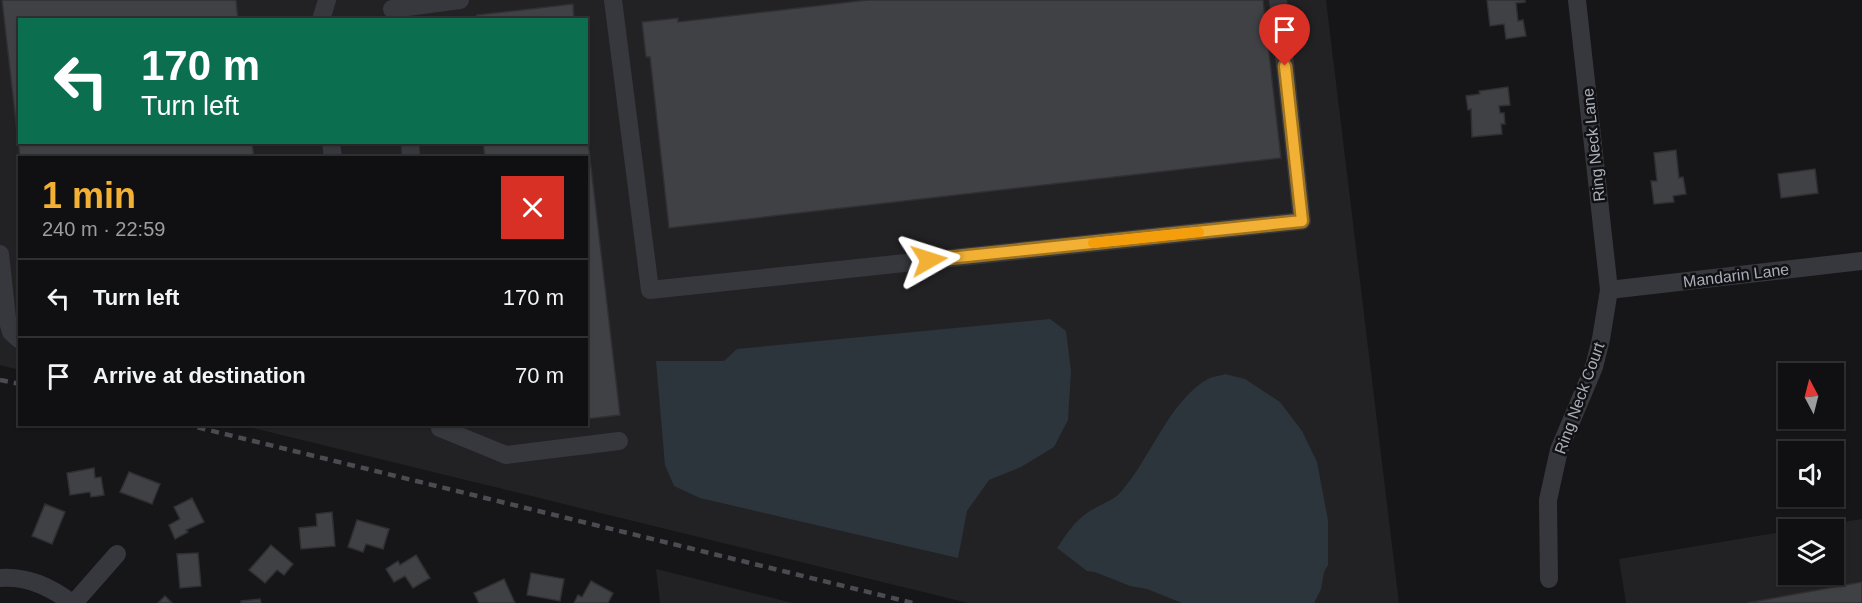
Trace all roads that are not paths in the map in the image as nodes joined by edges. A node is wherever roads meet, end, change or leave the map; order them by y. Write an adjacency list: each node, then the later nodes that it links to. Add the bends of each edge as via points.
1 (327, 0): 8 (street)
2 (460, 0): 7 (street)
3 (614, 0): 4 (street, via 650,290 1302,221)
4 (1278, 0)
5 (1577, 0): 11 (street, Ring Neck Lane)
6 (392, 9): 7 (street)
7 (440, 11)
8 (322, 18)
9 (0, 254): 12 (street, via 7,318 11,332)
10 (1862, 261): 11 (street, Mandarin Lane)
11 (1610, 290): 17 (street, Ring Neck Court, via 1596,358 1559,450 1548,500)
12 (18, 338)
13 (440, 426): 14 (street, via 506,455)
14 (619, 441)
15 (117, 554): 18 (street)
16 (0, 578): 18 (street, via 38,583)
17 (1549, 579)
18 (73, 603)

